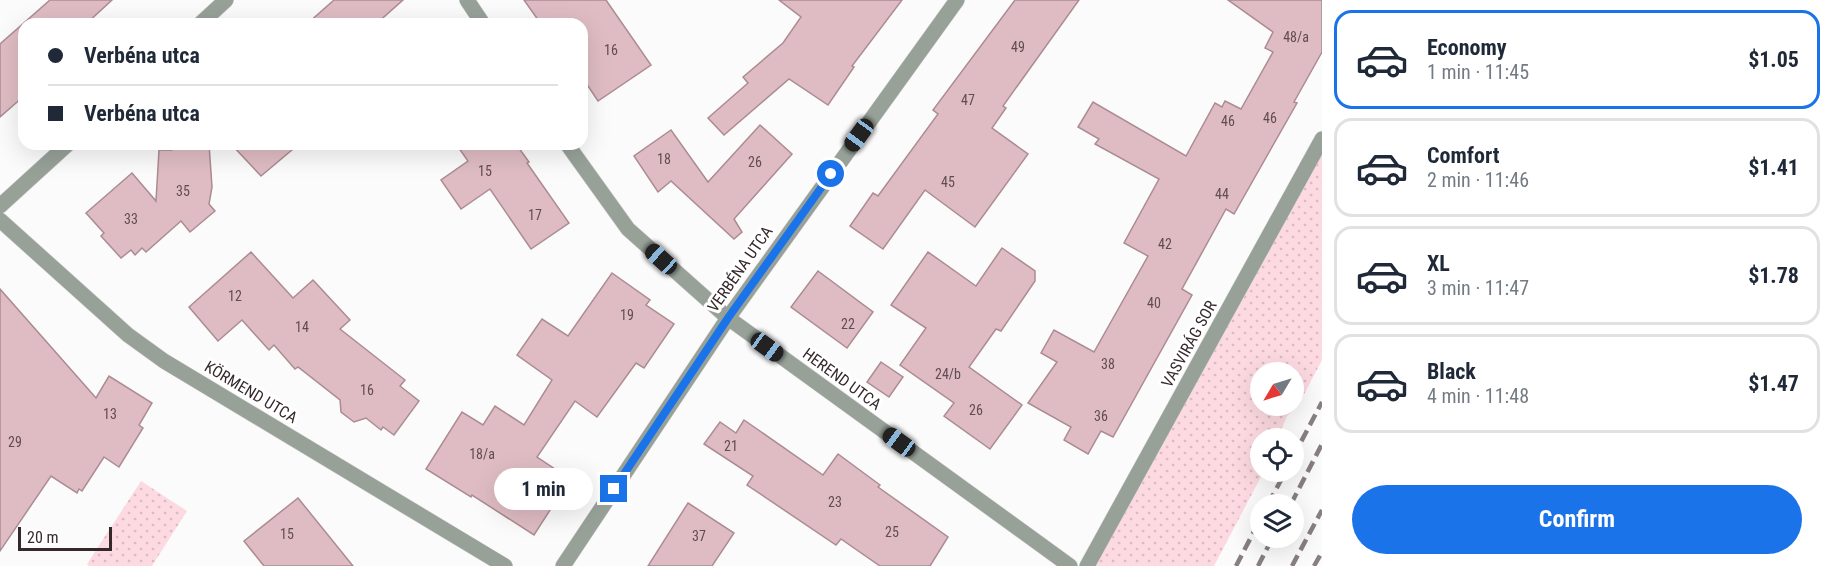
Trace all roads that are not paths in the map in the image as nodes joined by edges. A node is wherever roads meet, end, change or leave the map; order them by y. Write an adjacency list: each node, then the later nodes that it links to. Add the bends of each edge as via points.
1 (226, 0): 4 (street)
2 (467, 0): 5 (street)
3 (957, 0): 11 (street, VERBÉNA UTCA)
4 (206, 18)
5 (479, 18)
6 (1322, 139): 15 (street, VASVIRÁG SOR)
7 (61, 150): 9 (street)
8 (571, 150): 11 (street, HEREND UTCA, via 628,229)
9 (0, 206)
10 (0, 220): 12 (street, KÖRMEND UTCA, via 128,335 164,361)
11 (728, 318): 13 (street, VERBÉNA UTCA); 14 (street, HEREND UTCA)
12 (505, 566)
13 (562, 566)
14 (1070, 566)
15 (1087, 566)

